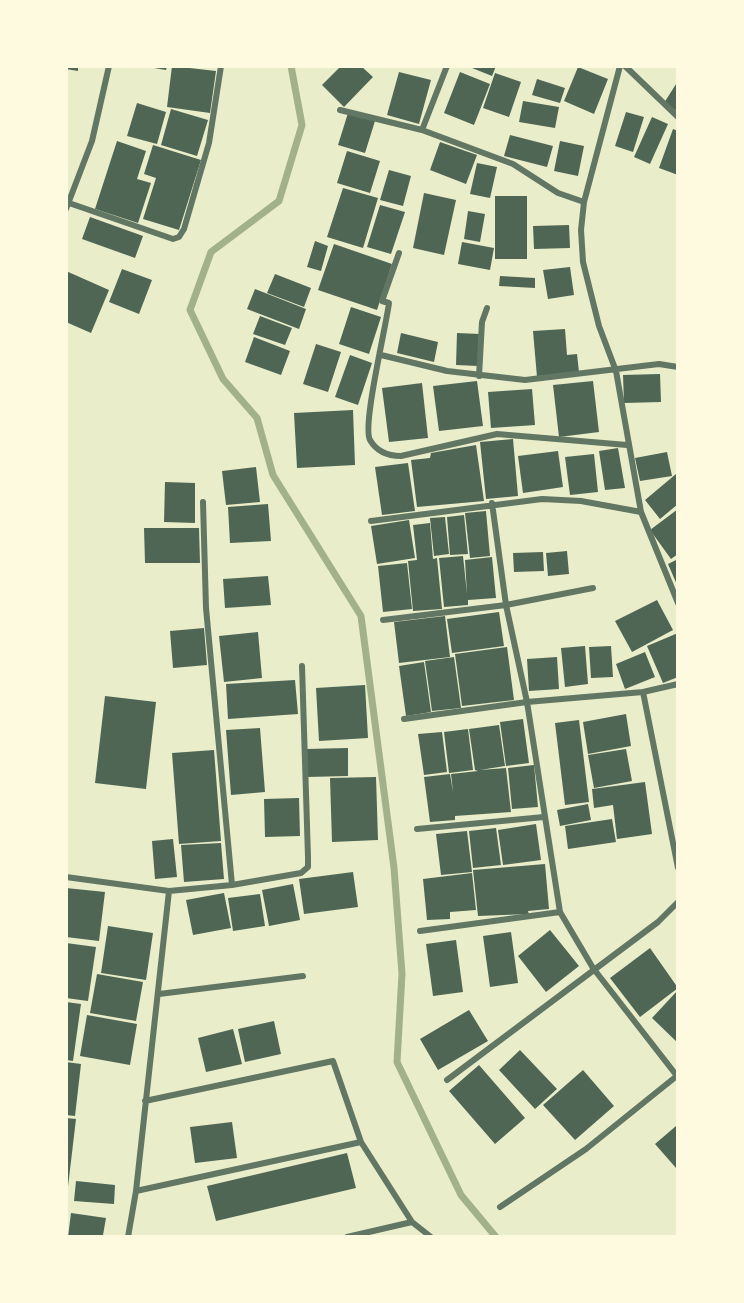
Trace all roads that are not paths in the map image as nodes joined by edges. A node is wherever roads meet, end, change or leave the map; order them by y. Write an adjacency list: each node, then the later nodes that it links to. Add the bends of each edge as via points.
1 (109, 66): 9 (street, via 92,141)
2 (221, 66): 9 (street, via 208,143 179,237 173,239)
3 (447, 66): 7 (street)
4 (622, 66): 6 (street); 8 (street)
5 (340, 110): 7 (street)
6 (678, 117)
7 (422, 130): 8 (street, via 513,164 558,193)
8 (584, 202): 14 (street, via 583,262 599,326)
9 (67, 206)
10 (399, 253): 12 (street, via 382,301 389,303)
11 (487, 308): 15 (street, via 482,322)
12 (381, 355): 15 (street); 16 (street, via 367,426 369,439 389,456 497,434)
13 (678, 367): 14 (street, via 659,364)
14 (616, 371): 15 (street, via 525,380); 16 (street)
15 (479, 376)
16 (627, 445): 19 (street)
17 (203, 502): 34 (street, via 206,608)
18 (492, 504): 19 (street, via 542,499 581,501); 20 (street); 23 (street)
19 (641, 512): 22 (street)
20 (371, 521)
21 (593, 588): 23 (street)
22 (678, 603)
23 (506, 604): 24 (street); 28 (street)
24 (383, 620)
25 (302, 666): 34 (street, via 308,867 301,873)
26 (678, 684): 27 (street)
27 (643, 692): 28 (street); 32 (street)
28 (527, 702): 29 (street); 30 (street)
29 (404, 719)
30 (544, 817): 31 (street); 37 (street)
31 (417, 829)
32 (678, 868)
33 (66, 877): 35 (street)
34 (232, 885): 35 (street)
35 (169, 891): 41 (street)
36 (678, 902): 39 (street, via 658,922)
37 (560, 912): 38 (street); 39 (street)
38 (420, 931)
39 (593, 969): 42 (street); 43 (street)
40 (303, 976): 41 (street)
41 (159, 994): 44 (street)
42 (677, 1076): 47 (street, via 586,1149)
43 (447, 1080)
44 (145, 1101): 45 (street, via 333,1061); 46 (street)
45 (361, 1142): 46 (street); 48 (street)
46 (136, 1191): 49 (street)
47 (500, 1207)
48 (412, 1222): 50 (street); 51 (street)
49 (129, 1237)
50 (347, 1237)
51 (431, 1237)

